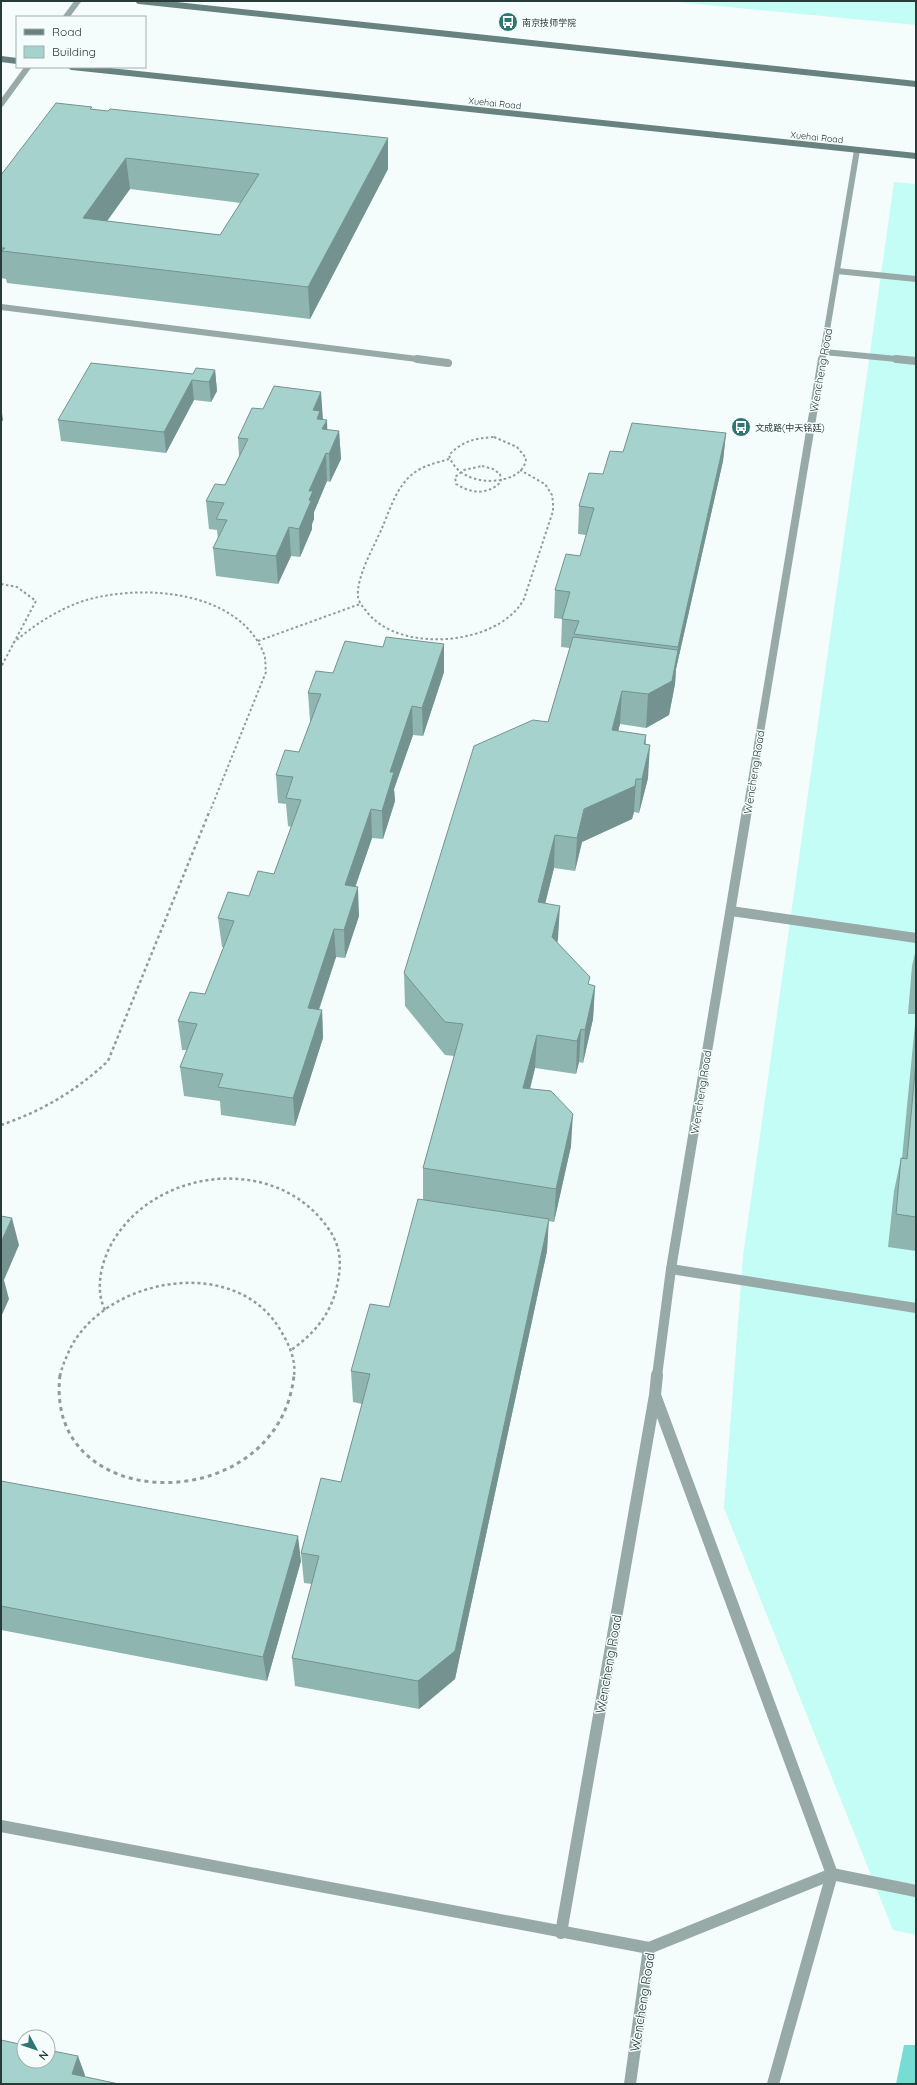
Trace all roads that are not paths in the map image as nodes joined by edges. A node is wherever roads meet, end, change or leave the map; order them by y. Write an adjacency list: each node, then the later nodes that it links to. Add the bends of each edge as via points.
1 (78, 1): 3 (street)
2 (139, 1): 8 (main road)
3 (67, 16)
4 (1, 59): 5 (main road)
5 (16, 61)
6 (27, 68): 9 (street)
7 (81, 68): 10 (main road, Xuehai Road)
8 (916, 84)
9 (1, 104)
10 (857, 150): 11 (main road, Xuehai Road); 12 (street, Wencheng Road)
11 (916, 156)
12 (837, 271): 13 (street); 15 (street, Wencheng Road)
13 (916, 279)
14 (1, 307): 17 (street)
15 (824, 352): 16 (street); 18 (street, Wencheng Road)
16 (916, 361)
17 (448, 363)
18 (731, 911): 19 (street); 20 (street, Wencheng Road)
19 (916, 938)
20 (671, 1270): 21 (street); 22 (street, Wencheng Road)
21 (916, 1308)
22 (655, 1395): 24 (street, Wencheng Road); 26 (street, Wencheng Road)
23 (1, 1826): 26 (street)
24 (832, 1874): 25 (street); 27 (street, Wencheng Road); 29 (street)
25 (916, 1891)
26 (561, 1933): 27 (street)
27 (649, 1948): 28 (street, Wencheng Road)
28 (630, 2084)
29 (773, 2084)

